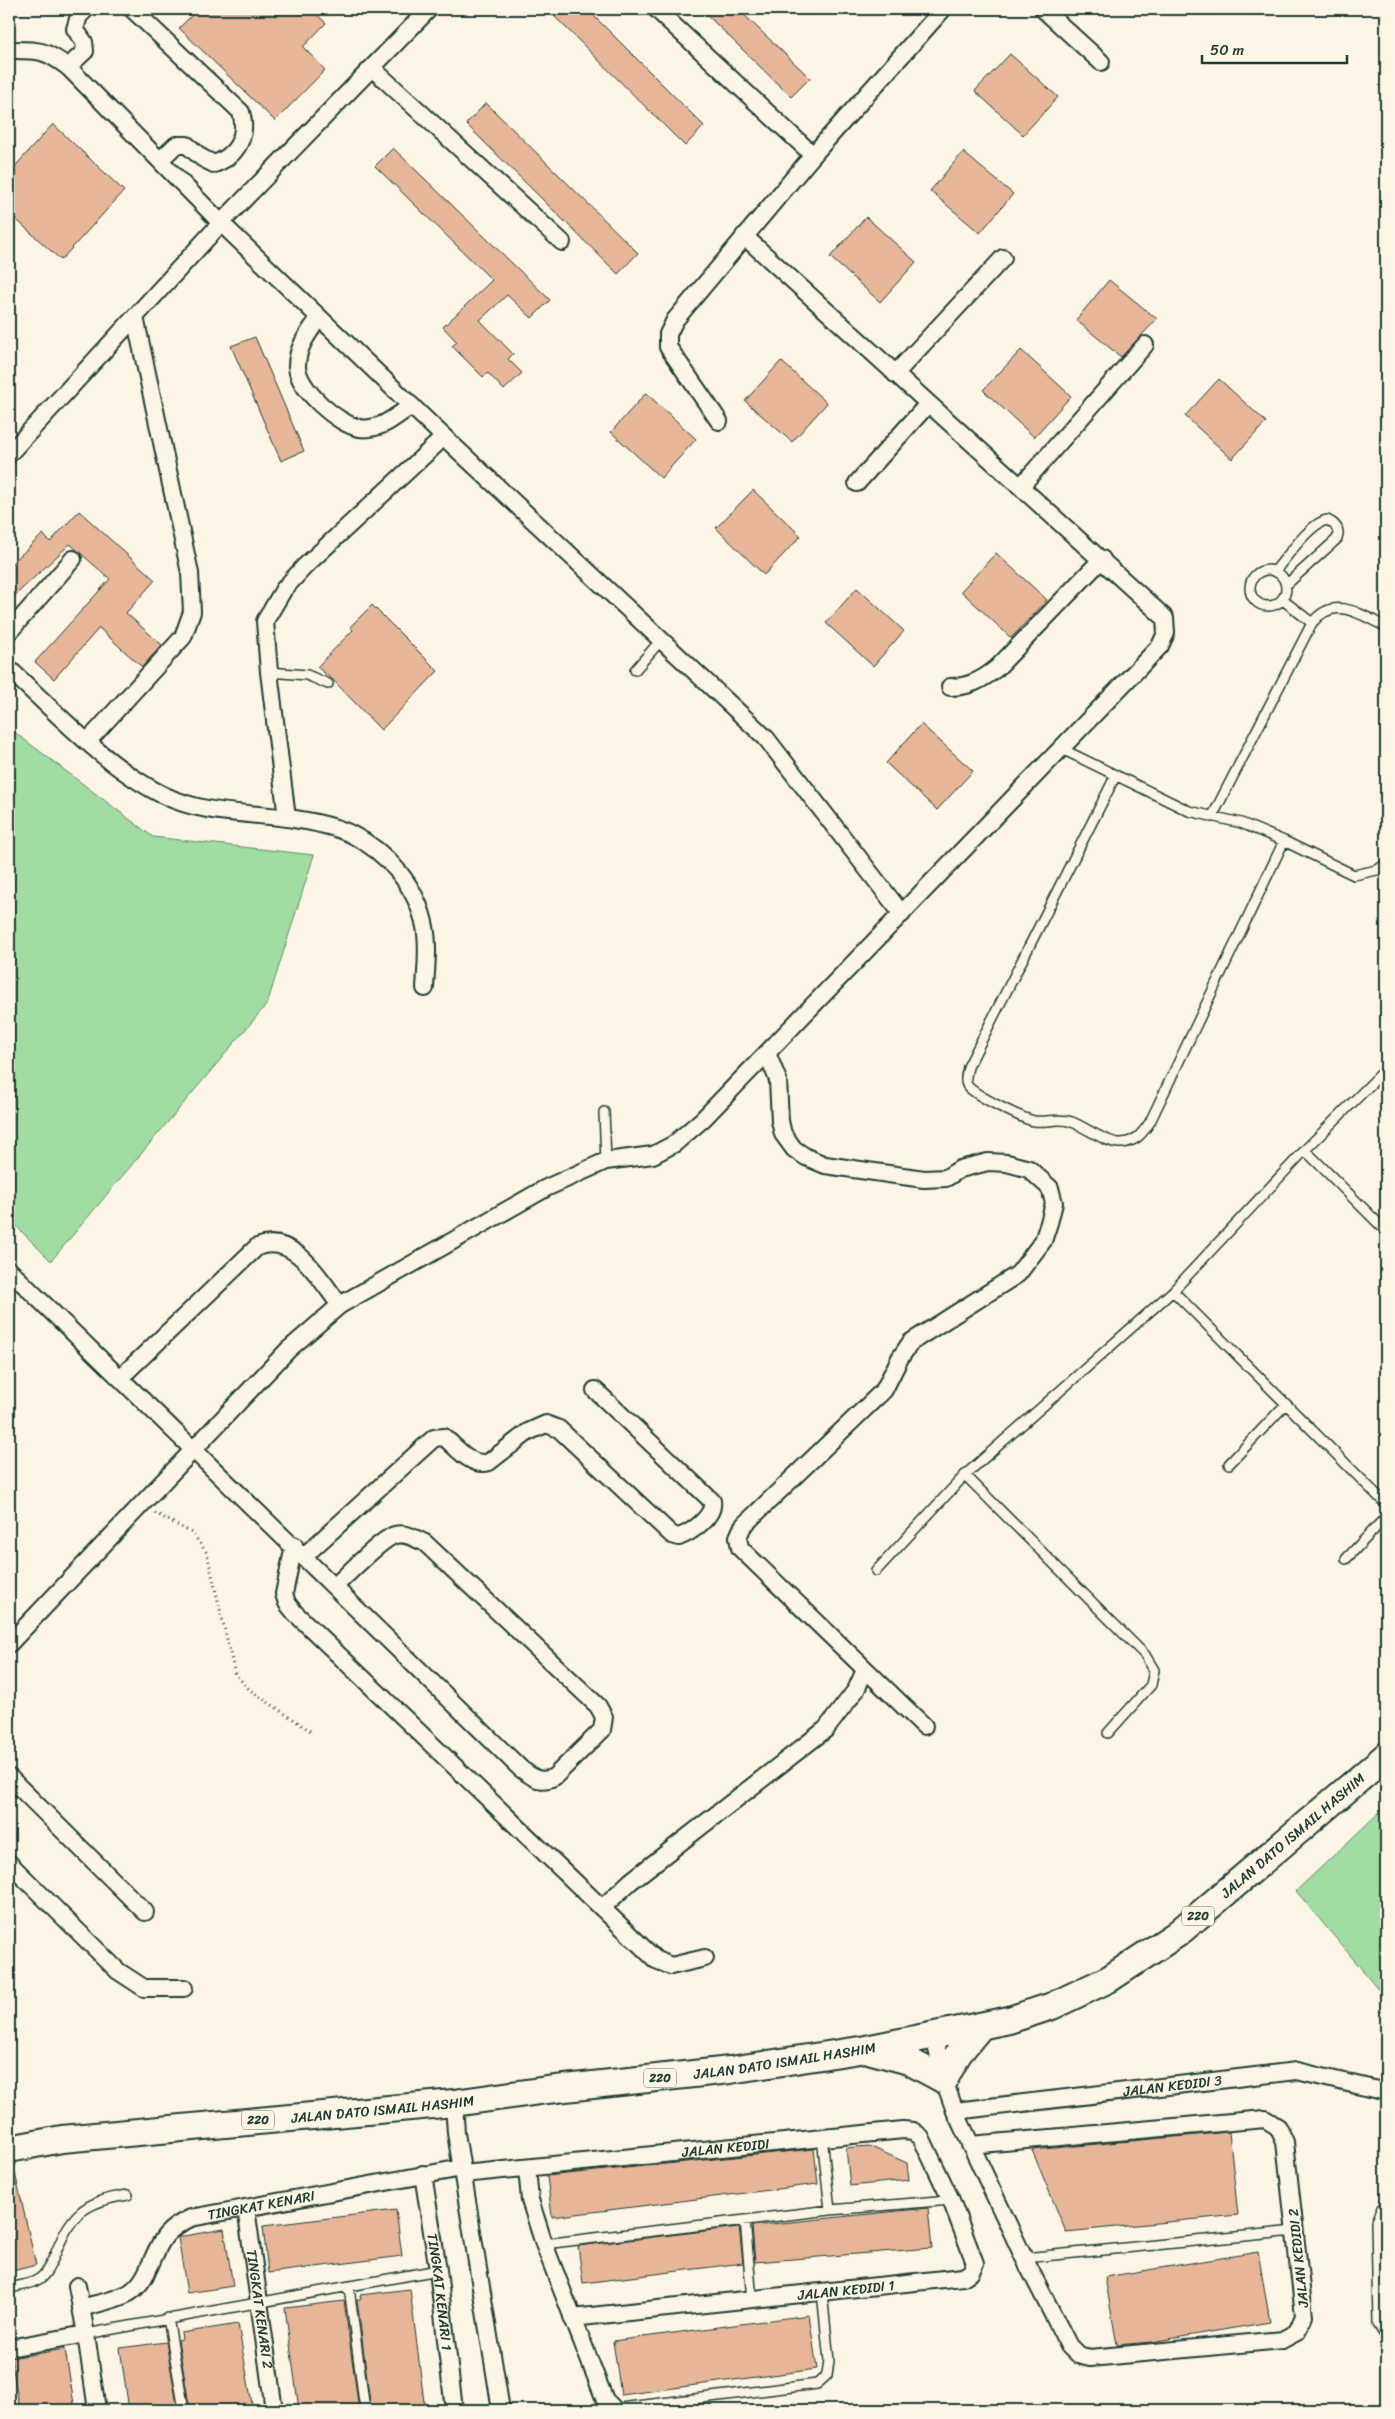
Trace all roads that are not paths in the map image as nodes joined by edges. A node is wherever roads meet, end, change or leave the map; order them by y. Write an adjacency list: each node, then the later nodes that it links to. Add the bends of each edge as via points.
1 (86, 9): 9 (street, via 79,16 75,29 84,42 85,51)
2 (132, 9): 12 (street, via 241,112 245,124 239,145 226,160 214,164 187,145 176,145)
3 (429, 9): 10 (street)
4 (656, 9): 11 (street)
5 (943, 9): 11 (street)
6 (1043, 9): 8 (street)
7 (9, 50): 9 (street, via 49,53)
8 (1102, 62)
9 (68, 67): 12 (street)
10 (372, 68): 13 (street); 15 (street)
11 (813, 155): 14 (street)
12 (160, 160): 13 (street)
13 (221, 223): 17 (street); 18 (street)
14 (744, 236): 20 (street); 23 (street, via 675,320 668,334 668,347)
15 (562, 242)
16 (1003, 258): 20 (street)
17 (135, 317): 25 (street); 42 (street, via 190,573 192,612 183,637)
18 (320, 318): 22 (street); 22 (street, via 304,339 297,367 302,380 327,410 340,421 360,428 377,427)
19 (1145, 345): 27 (street)
20 (895, 374): 21 (street)
21 (928, 404): 26 (street); 27 (street)
22 (412, 406): 24 (street)
23 (719, 421)
24 (444, 437): 36 (street); 39 (street, via 284,588 265,621)
25 (9, 454)
26 (857, 483)
27 (1021, 486): 29 (street)
28 (73, 559): 35 (street)
29 (1102, 559): 41 (street, via 983,679 973,684); 43 (street, via 1165,618 1166,633 1160,646)
30 (1275, 571): 31 (lane, via 1284,578); 31 (lane, via 1308,532 1322,521 1327,520 1336,527 1337,539); 32 (lane, via 1264,570 1254,576 1250,586 1252,598 1261,605 1273,606)
31 (1286, 585): 32 (lane)
32 (1283, 600): 33 (lane)
33 (1312, 623): 34 (lane, via 1326,610 1337,608 1357,612); 46 (lane)
34 (1386, 627)
35 (9, 632)
36 (661, 640): 38 (lane); 49 (street, via 766,738)
37 (9, 669): 42 (street)
38 (635, 670)
39 (269, 672): 40 (lane, via 307,675); 45 (street)
40 (328, 684)
41 (950, 687)
42 (88, 741): 45 (street, via 123,773 164,796 235,815)
43 (1062, 748): 44 (lane); 49 (street)
44 (1116, 775): 46 (lane, via 1189,811); 47 (lane, via 968,1067 965,1078 968,1087 1022,1116 1035,1121 1070,1121 1119,1143 1141,1136)
45 (287, 818): 50 (street, via 350,833 384,855 413,890 426,928)
46 (1212, 818): 47 (lane, via 1240,823)
47 (1284, 840): 48 (lane, via 1354,875 1377,870)
48 (1386, 864)
49 (902, 914): 51 (street)
50 (425, 988)
51 (767, 1053): 55 (street, via 703,1120 674,1144 652,1155); 73 (street, via 778,1080 783,1134 806,1157 825,1165 924,1179 946,1178 960,1169 988,1162 1007,1163 1028,1169 1042,1179 1050,1188 1054,1202 1043,1241 1018,1274 911,1342 884,1390 743,1526 738,1537 740,1548)
52 (1386, 1069): 54 (lane)
53 (604, 1112): 55 (lane)
54 (1305, 1150): 56 (lane); 58 (lane)
55 (606, 1161): 59 (street, via 546,1188)
56 (1386, 1231)
57 (9, 1270): 60 (street)
58 (1173, 1291): 62 (lane); 65 (lane)
59 (340, 1305): 60 (street, via 305,1260 283,1244 268,1243 257,1248); 63 (street, via 288,1350)
60 (121, 1377): 63 (street)
61 (595, 1390): 68 (street, via 712,1501 711,1513 688,1534 672,1535 559,1429 546,1424 528,1432 481,1465 444,1437 434,1438)
62 (1286, 1404): 64 (lane); 66 (lane)
63 (194, 1449): 68 (street); 72 (street)
64 (1229, 1464)
65 (965, 1475): 70 (lane); 75 (lane, via 1145,1655 1154,1670 1151,1685)
66 (1386, 1504)
67 (1386, 1517): 69 (lane)
68 (299, 1550): 71 (street); 79 (street, via 284,1594 287,1603)
69 (1346, 1559)
70 (876, 1571)
71 (335, 1586): 71 (street, via 521,1769 537,1780 546,1781 554,1777 602,1730 604,1718 598,1706 425,1543 410,1535 396,1535 385,1540)
72 (9, 1644)
73 (865, 1670): 74 (street); 79 (street, via 856,1690 826,1729 630,1881)
74 (924, 1726)
75 (1108, 1733)
76 (1386, 1756): 83 (main road, JALAN DATO ISMAIL HASHIM / 220, via 1169,1939 1109,1979 1052,2006)
77 (9, 1777): 80 (street)
78 (9, 1863): 82 (street, via 118,1970 144,1988)
79 (602, 1908): 81 (street, via 656,1960 671,1966)
80 (145, 1912)
81 (705, 1958)
82 (184, 1988)
83 (980, 2028): 84 (main road, JALAN DATO ISMAIL HASHIM / 220); 86 (main road, via 958,2054)
84 (934, 2036): 85 (main road, JALAN DATO ISMAIL HASHIM / 220); 86 (street, JALAN KEDIDI 2)
85 (866, 2049): 86 (main road, via 909,2062); 88 (main road, JALAN DATO ISMAIL HASHIM / 220, via 730,2070)
86 (944, 2080): 89 (street, JALAN KEDIDI 2)
87 (1386, 2092): 89 (street, JALAN KEDIDI 3, via 1297,2071)
88 (454, 2103): 93 (main road, JALAN DATO ISMAIL HASHIM / 220, via 62,2139); 95 (street)
89 (955, 2111): 92 (street, JALAN KEDIDI 2)
90 (822, 2137): 91 (street, JALAN KEDIDI, via 904,2130 913,2131); 94 (street, JALAN KEDIDI); 101 (lane)
91 (921, 2137): 98 (street, JALAN KEDIDI 1)
92 (970, 2145): 103 (street, JALAN KEDIDI 2, via 1265,2119 1278,2127 1285,2142); 105 (street, JALAN KEDIDI 2)
93 (9, 2149)
94 (527, 2168): 95 (street, JALAN KEDIDI); 104 (street, via 530,2200)
95 (462, 2171): 96 (street, TINGKAT KENARI); 125 (street)
96 (423, 2174): 100 (street, TINGKAT KENARI); 106 (street, TINGKAT KENARI 1)
97 (128, 2195): 109 (lane, via 97,2202 84,2209 64,2232 49,2269 39,2279)
98 (952, 2200): 101 (lane); 110 (street, JALAN KEDIDI 1, via 975,2263 963,2278)
99 (1386, 2207): 117 (lane, via 1382,2208 1376,2221 1378,2324)
100 (246, 2208): 112 (street, TINGKAT KENARI 2); 113 (street, TINGKAT KENARI, via 192,2218 180,2224 166,2236 142,2280 130,2292)
101 (830, 2210): 102 (lane)
102 (745, 2220): 104 (lane); 111 (lane)
103 (1295, 2231): 105 (lane); 105 (street, JALAN KEDIDI 2, via 1304,2316 1297,2332 1273,2341 1090,2358 1078,2355 1069,2346)
104 (544, 2244): 115 (street)
105 (1024, 2258)
106 (438, 2270): 108 (lane); 124 (street, TINGKAT KENARI 1)
107 (77, 2286): 113 (street)
108 (349, 2287): 112 (lane); 123 (lane)
109 (9, 2288)
110 (822, 2292): 111 (street, JALAN KEDIDI 1); 119 (lane, via 829,2361 827,2375 817,2384)
111 (752, 2300): 115 (street, JALAN KEDIDI 1)
112 (259, 2302): 114 (lane); 122 (street, TINGKAT KENARI 2)
113 (81, 2308): 116 (street)
114 (168, 2318): 116 (lane); 121 (lane)
115 (572, 2318): 119 (street, via 605,2400)
116 (86, 2334): 118 (street); 120 (street)
117 (1386, 2337)
118 (9, 2348)
119 (612, 2407)
120 (97, 2410)
121 (184, 2410)
122 (274, 2410)
123 (365, 2410)
124 (454, 2410)
125 (501, 2410)

